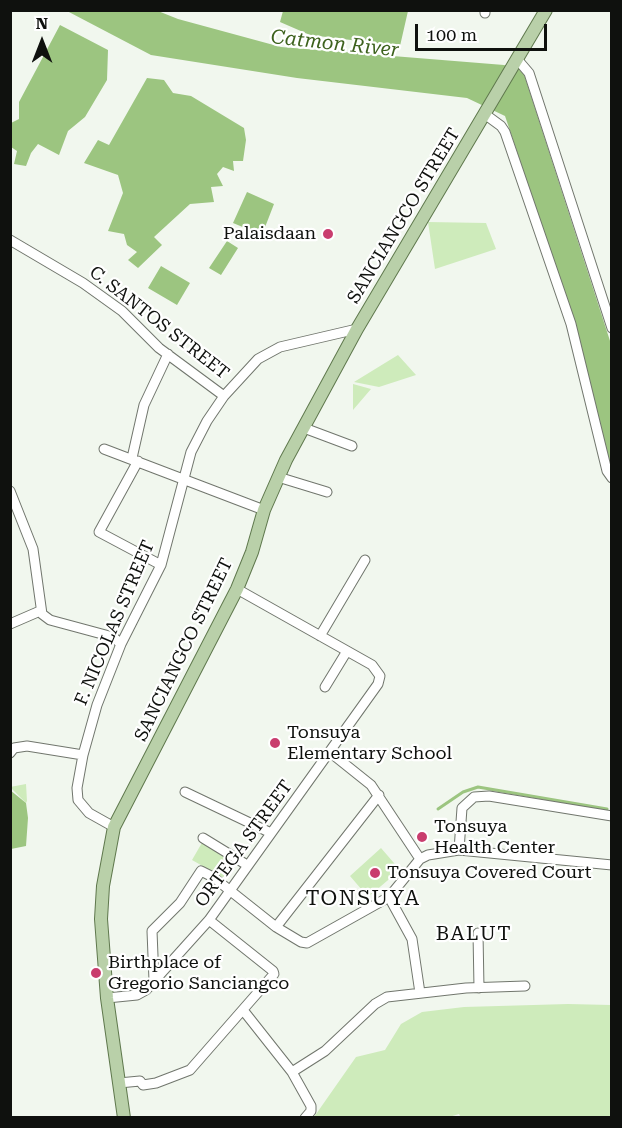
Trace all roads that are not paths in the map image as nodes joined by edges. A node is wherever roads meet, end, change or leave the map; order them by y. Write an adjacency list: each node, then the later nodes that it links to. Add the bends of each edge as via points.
1 (546, 10): 2 (main road, SANCIANGCO STREET)
2 (514, 64): 3 (main road, SANCIANGCO STREET); 5 (street, via 530,73)
3 (487, 112): 6 (main road, SANCIANGCO STREET); 14 (street, via 505,132 572,324 606,471)
4 (10, 240): 7 (street, C. SANTOS STREET, via 91,288)
5 (612, 328)
6 (357, 329): 8 (street, F. NICOLAS STREET, via 280,347 258,359); 9 (main road, SANCIANGCO STREET)
7 (168, 354): 8 (street, C. SANTOS STREET); 12 (street, via 144,405)
8 (224, 396): 15 (street, F. NICOLAS STREET, via 191,452)
9 (304, 429): 10 (street); 13 (main road, SANCIANGCO STREET)
10 (352, 446)
11 (104, 449): 12 (street)
12 (135, 459): 15 (street); 21 (street, via 99,532)
13 (278, 477): 17 (street); 18 (main road, SANCIANGCO STREET)
14 (612, 478)
15 (184, 480): 18 (street); 21 (street, F. NICOLAS STREET)
16 (10, 491): 19 (street)
17 (327, 492)
18 (264, 510): 22 (main road, SANCIANGCO STREET)
19 (15, 518): 23 (street, via 33,549)
20 (365, 560): 25 (street)
21 (161, 565): 26 (street, F. NICOLAS STREET)
22 (237, 589): 25 (street); 36 (main road, SANCIANGCO STREET)
23 (40, 611): 24 (street); 26 (street, via 50,620 113,637)
24 (10, 624)
25 (320, 636): 27 (street)
26 (121, 644): 31 (street, F. NICOLAS STREET)
27 (347, 651): 28 (street); 30 (street, ORTEGA STREET, via 372,665 380,676)
28 (325, 687)
29 (10, 753): 31 (street, via 14,748 27,746)
30 (330, 753): 33 (street); 37 (street, ORTEGA STREET)
31 (83, 755): 36 (street, F. NICOLAS STREET, via 78,800 89,813)
32 (186, 792): 37 (street)
33 (379, 795): 40 (street); 46 (street)
34 (612, 810): 35 (street)
35 (611, 816): 39 (street, via 474,796 462,808)
36 (114, 827): 52 (main road, SANCIANGCO STREET, via 101,919)
37 (271, 833): 41 (street, ORTEGA STREET)
38 (203, 838): 41 (street)
39 (459, 850): 40 (street); 42 (street)
40 (420, 859): 44 (street)
41 (247, 865): 43 (street, ORTEGA STREET)
42 (612, 865)
43 (229, 890): 45 (street, ORTEGA STREET); 46 (street); 48 (street, via 203,870 199,873 180,903 152,931)
44 (388, 897): 46 (street, via 307,943); 51 (street, via 412,939)
45 (209, 920): 48 (street, ORTEGA STREET); 53 (street, via 273,971)
46 (276, 927)
47 (478, 933): 50 (street)
48 (154, 981): 52 (street, ORTEGA STREET, via 137,995)
49 (525, 986): 50 (street)
50 (479, 988): 51 (street)
51 (420, 993): 54 (street, via 387,997 375,1004 325,1051)
52 (107, 998): 55 (main road, SANCIANGCO STREET)
53 (243, 1010): 54 (street); 55 (street, via 190,1070 156,1083)
54 (292, 1072): 57 (street, via 311,1106 312,1111)
55 (119, 1083): 56 (main road, SANCIANGCO STREET)
56 (124, 1118)
57 (305, 1118)

